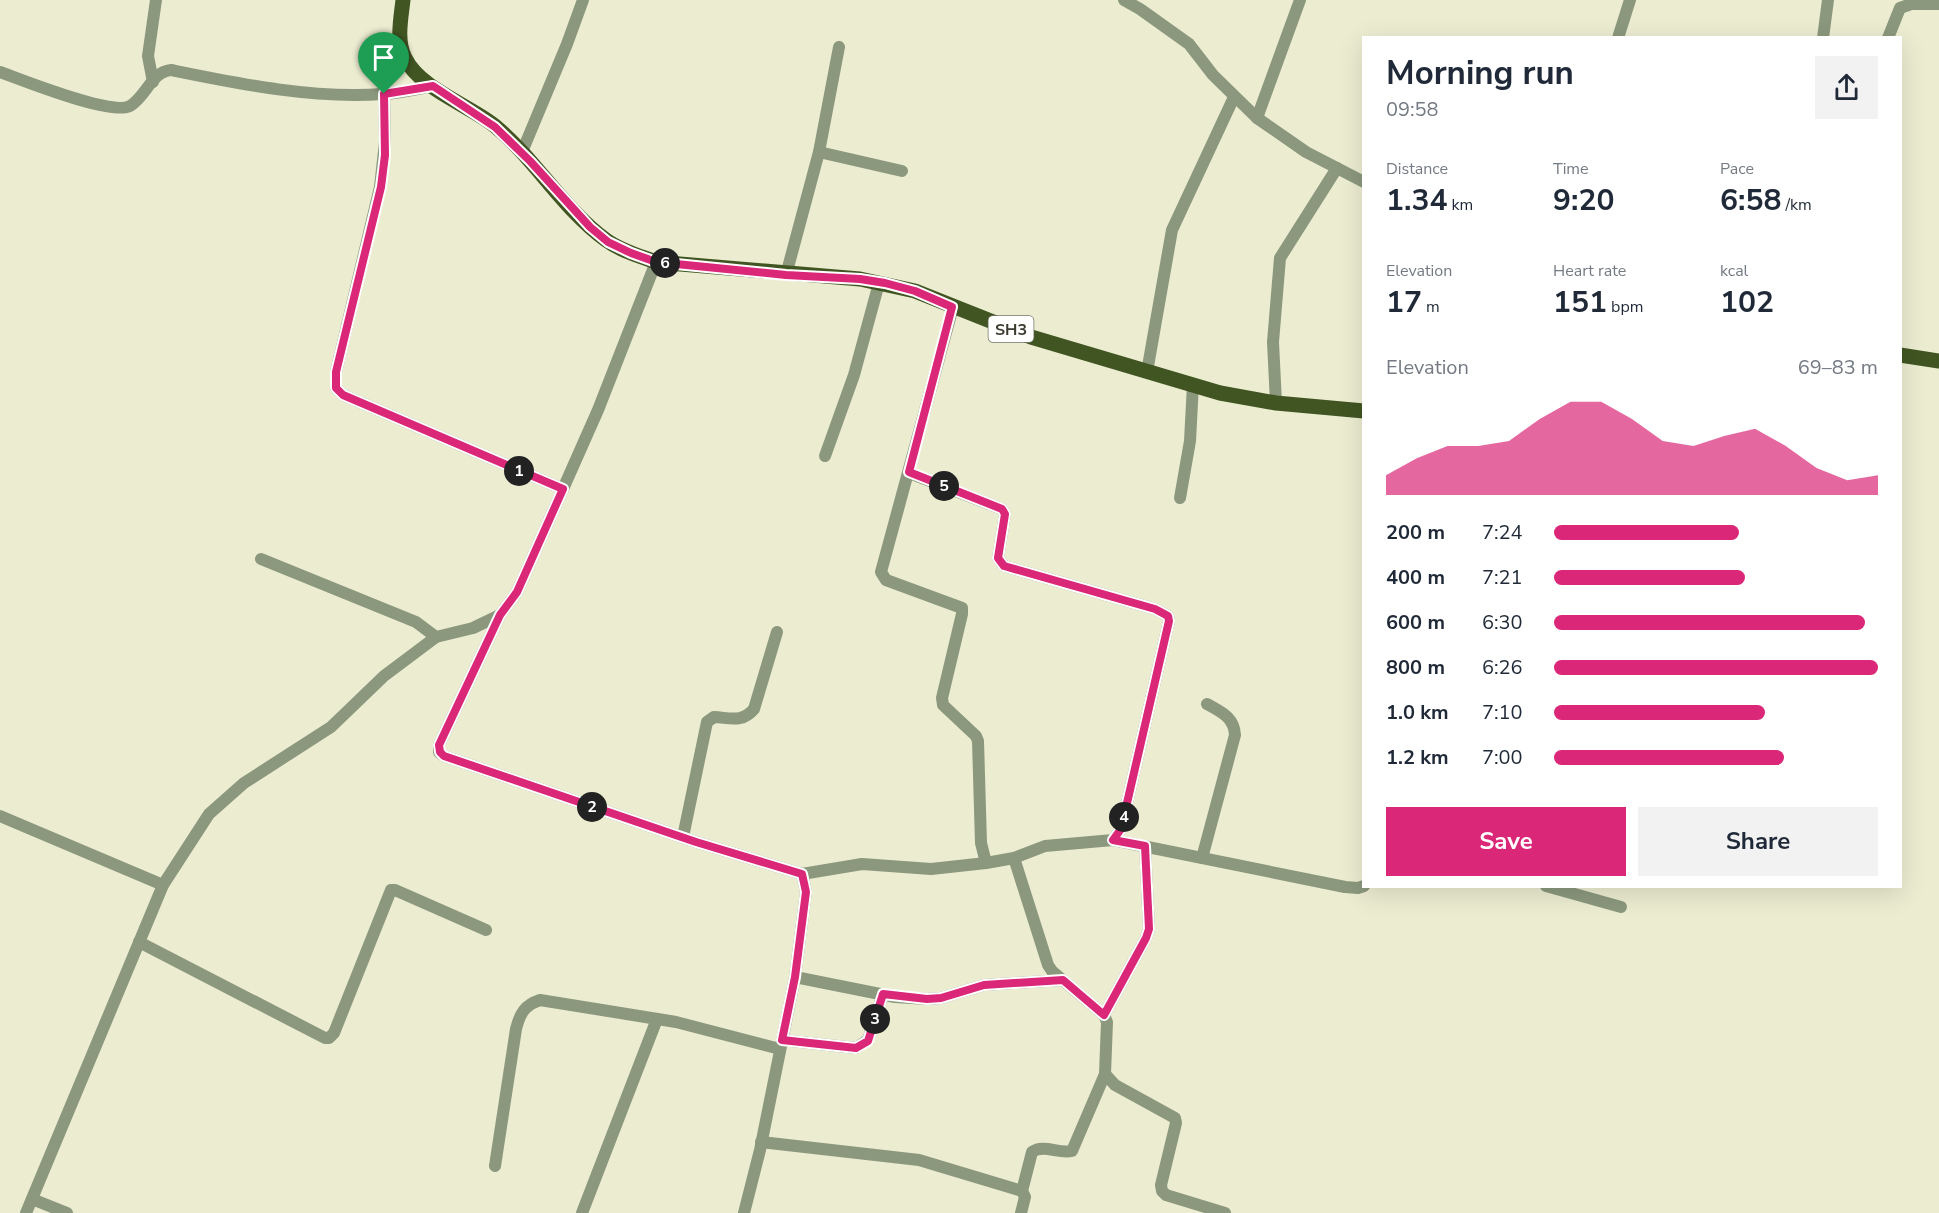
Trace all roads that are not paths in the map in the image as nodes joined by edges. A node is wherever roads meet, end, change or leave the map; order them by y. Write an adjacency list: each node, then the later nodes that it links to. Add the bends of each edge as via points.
1 (156, 0): 15 (street, via 148,56)
2 (403, 0): 16 (main road, SH3, via 402,51 412,69)
3 (583, 0): 20 (street)
4 (1124, 0): 18 (street, via 1189,45)
5 (1300, 0): 19 (street)
6 (1630, 0): 10 (street)
7 (1828, 0): 11 (street)
8 (1911, 2): 9 (street); 12 (street, via 1900,8)
9 (1939, 4)
10 (1619, 36)
11 (1823, 36)
12 (1889, 36)
13 (840, 47): 21 (street)
14 (0, 72): 15 (street, via 50,91 120,108 130,106)
15 (153, 82): 17 (street, via 171,70 333,95)
16 (433, 86): 17 (street); 20 (main road, SH3, via 487,120)
17 (384, 94): 37 (street, via 381,187 336,372 336,388 343,395)
18 (1234, 97): 19 (street); 31 (street, via 1172,230)
19 (1257, 118): 22 (street)
20 (522, 152): 25 (main road, SH3, via 602,237)
21 (819, 152): 23 (street); 26 (street)
22 (1337, 168): 24 (street); 33 (street, via 1280,258 1273,342)
23 (902, 171)
24 (1362, 181)
25 (656, 262): 26 (main road, SH3); 37 (street)
26 (786, 275): 27 (main road, SH3)
27 (879, 282): 28 (main road, SH3, via 915,291); 35 (street, via 854,375)
28 (952, 307): 31 (main road, SH3, via 1031,337); 36 (street)
29 (1902, 355): 30 (main road)
30 (1939, 361)
31 (1147, 372): 32 (main road, SH3)
32 (1193, 384): 33 (main road, SH3); 38 (street, via 1190,441)
33 (1276, 404): 34 (main road, SH3)
34 (1362, 411)
35 (825, 456)
36 (909, 472): 46 (street, via 1002,509 1005,514 998,558 1004,566 1168,616 1121,829); 50 (street, via 881,572 886,580 962,608 942,698 943,705 978,741 981,843)
37 (563, 489): 40 (street, via 517,592)
38 (1180, 498)
39 (261, 559): 42 (street, via 416,622)
40 (500, 615): 42 (street, via 473,628); 45 (street, via 439,745 440,752)
41 (777, 632): 45 (street, via 754,709 748,717 714,717 707,722)
42 (436, 637): 52 (street, via 384,676 331,727 244,783 209,814)
43 (1207, 704): 49 (street, via 1227,715 1235,726 1235,735)
44 (0, 816): 52 (street)
45 (683, 837): 51 (street)
46 (1113, 840): 47 (street); 48 (street, via 1045,846)
47 (1145, 846): 49 (street); 61 (street, via 1149,929)
48 (1014, 858): 50 (street); 59 (street, via 1048,965)
49 (1202, 858): 53 (street, via 1345,887)
50 (986, 864): 51 (street, via 932,869 862,864)
51 (802, 874): 58 (street, via 806,892)
52 (163, 885): 57 (street)
53 (1362, 887)
54 (1553, 888): 55 (street)
55 (1622, 907)
56 (486, 930): 57 (street, via 391,890 329,1038)
57 (139, 942): 68 (street)
58 (795, 977): 60 (street); 63 (street)
59 (1063, 980): 60 (street, via 984,985 941,998); 61 (street)
60 (883, 994): 63 (street, via 868,1041 856,1048)
61 (1104, 1015): 64 (street)
62 (657, 1019): 63 (street); 66 (street, via 540,1000 530,1003 520,1013 516,1029); 71 (street)
63 (781, 1045): 65 (street)
64 (1105, 1074): 67 (street, via 1072,1151 1042,1148 1032,1152); 74 (street, via 1115,1085 1175,1118 1162,1191)
65 (761, 1142): 67 (street, via 919,1160); 72 (street)
66 (495, 1166)
67 (1022, 1191): 73 (street, via 1025,1197)
68 (32, 1199): 69 (street); 70 (street)
69 (26, 1213)
70 (67, 1213)
71 (582, 1213)
72 (744, 1213)
73 (1021, 1213)
74 (1225, 1213)

